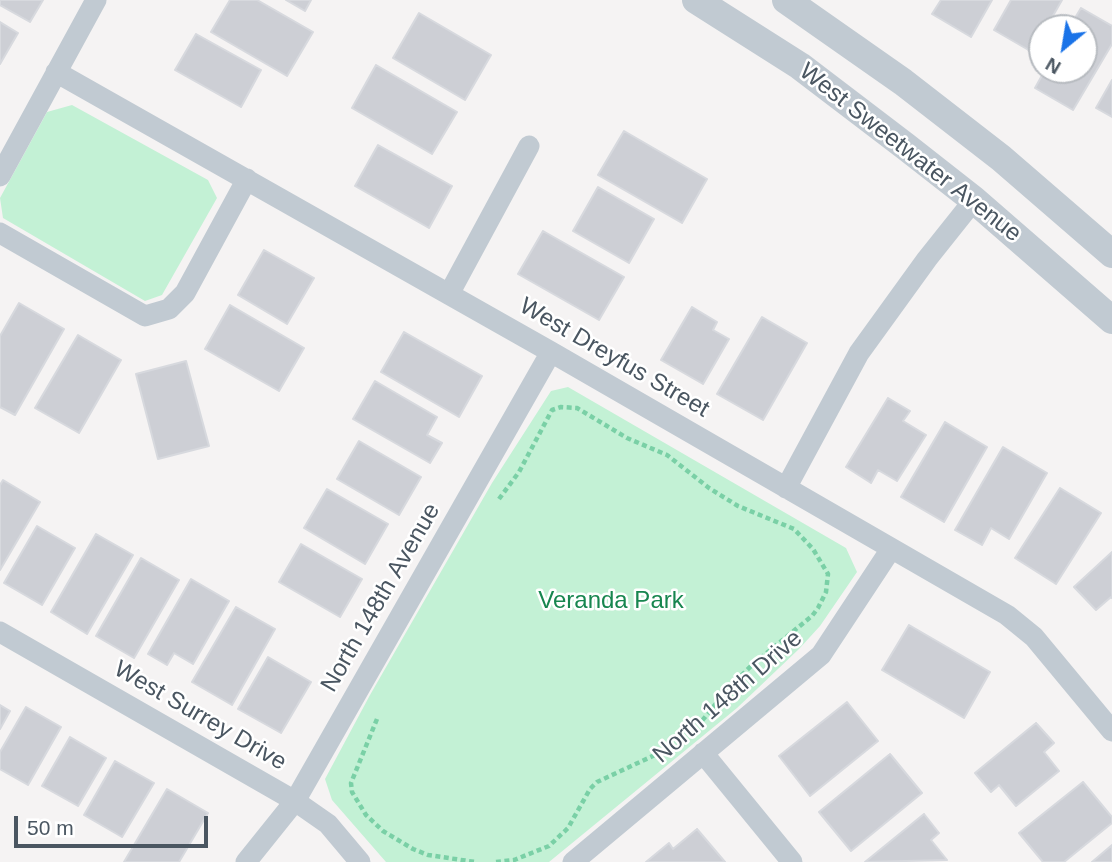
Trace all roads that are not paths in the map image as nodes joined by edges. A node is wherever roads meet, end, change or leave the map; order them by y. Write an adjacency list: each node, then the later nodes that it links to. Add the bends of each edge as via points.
1 (96, 0): 4 (street)
2 (696, 0): 8 (street, West Sweetwater Avenue, via 800,66)
3 (786, 0): 10 (street, West Sweetwater Avenue, via 990,149)
4 (57, 72): 6 (street); 7 (street, West Dreyfus Street)
5 (529, 146): 11 (street)
6 (0, 176)
7 (247, 179): 9 (street, via 185,293 169,309 145,316); 11 (street, West Dreyfus Street)
8 (974, 200): 12 (street, West Sweetwater Avenue); 14 (street, via 859,353)
9 (0, 233)
10 (1112, 254)
11 (449, 294): 13 (street, West Dreyfus Street)
12 (1112, 320)
13 (551, 352): 14 (street, West Dreyfus Street); 19 (street, North 148th Avenue)
14 (786, 488): 15 (street, West Dreyfus Street)
15 (891, 549): 17 (street, West Dreyfus Street, via 1007,615 1034,637); 18 (street, North 148th Drive, via 821,655)
16 (0, 632): 19 (street, West Surrey Drive)
17 (1112, 731)
18 (704, 753): 22 (street, North 148th Drive); 23 (street)
19 (295, 801): 20 (street, North 148th Avenue); 21 (street, West Surrey Drive, via 328,824)
20 (246, 862)
21 (360, 862)
22 (573, 862)
23 (792, 862)

